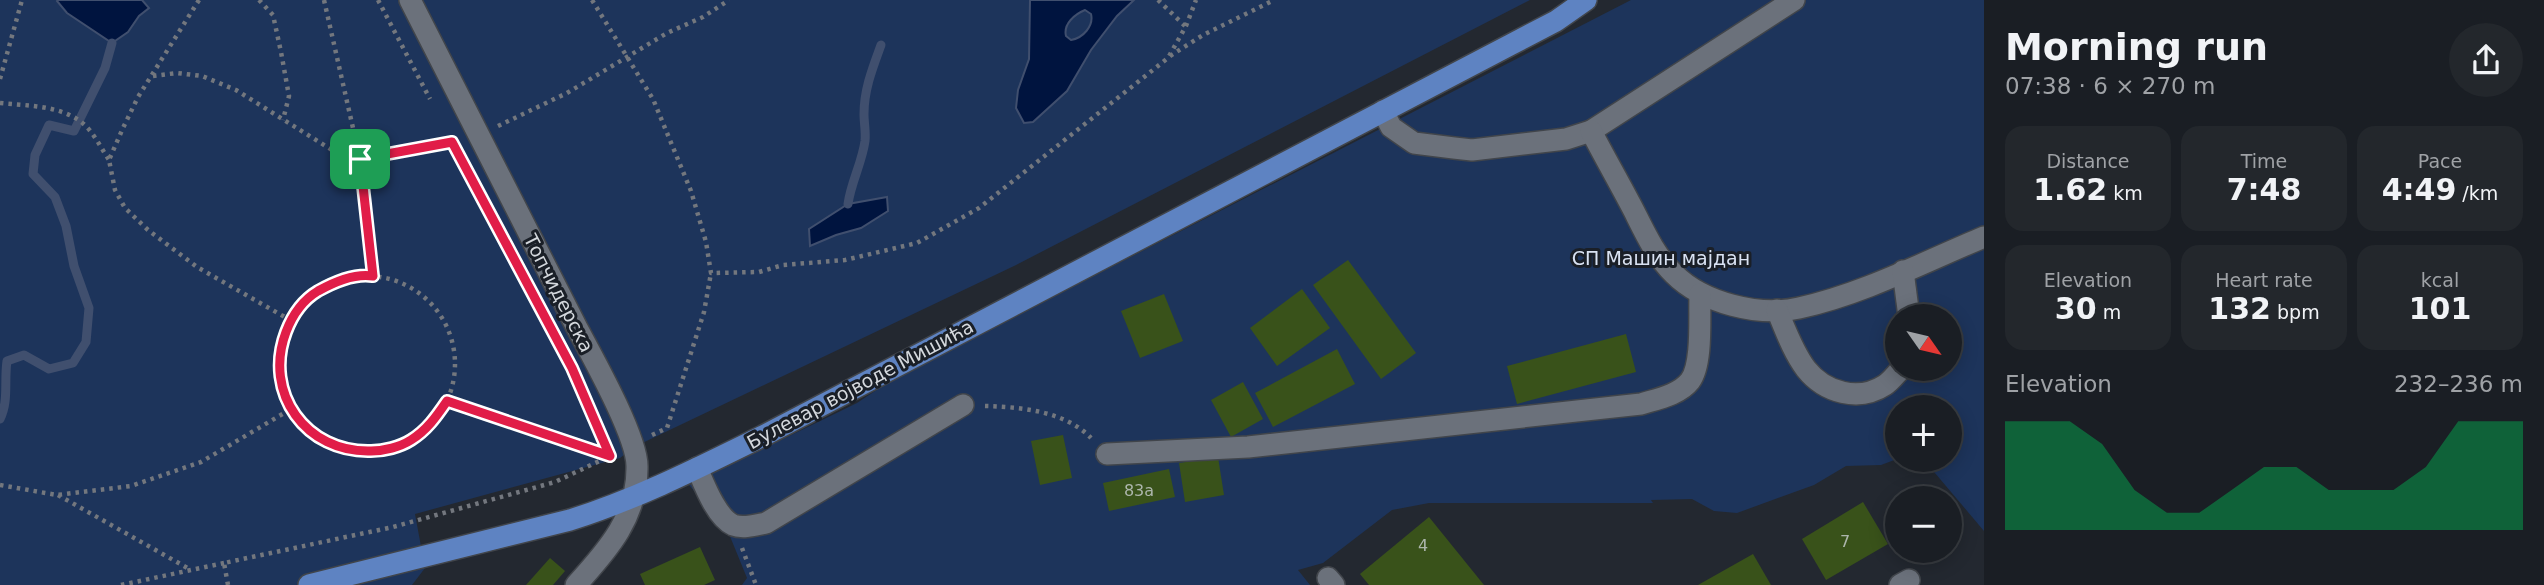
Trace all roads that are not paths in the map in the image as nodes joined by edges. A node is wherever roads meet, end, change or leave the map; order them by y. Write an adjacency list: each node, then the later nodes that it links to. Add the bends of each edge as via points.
1 (410, 0): 15 (street, Топчидерска, via 596,364 632,443)
2 (1586, 0): 4 (main road, Булевар војводе Мишића, via 1556,21)
3 (1794, 0): 5 (street)
4 (1382, 111): 5 (street, via 1391,127 1414,144 1472,150 1566,139); 14 (main road, Булевар војводе Мишића)
5 (1591, 131): 8 (street, via 1652,246 1674,274)
6 (1984, 237): 7 (street)
7 (1903, 271): 9 (street); 10 (street, via 1818,303)
8 (1700, 294): 10 (street); 13 (street, via 1697,360 1689,382 1667,396 1641,404 1248,447)
9 (1907, 304)
10 (1777, 310): 11 (street, via 1805,368 1821,384 1842,393 1864,394)
11 (1888, 382)
12 (963, 405): 14 (street, via 766,523 751,527 732,525 721,514)
13 (1107, 454)
14 (697, 468): 15 (main road, Булевар војводе Мишића)
15 (636, 495): 16 (main road, Булевар војводе Мишића, via 557,524); 17 (street, Топчидерска, via 609,549)
16 (309, 585)
17 (576, 585)

